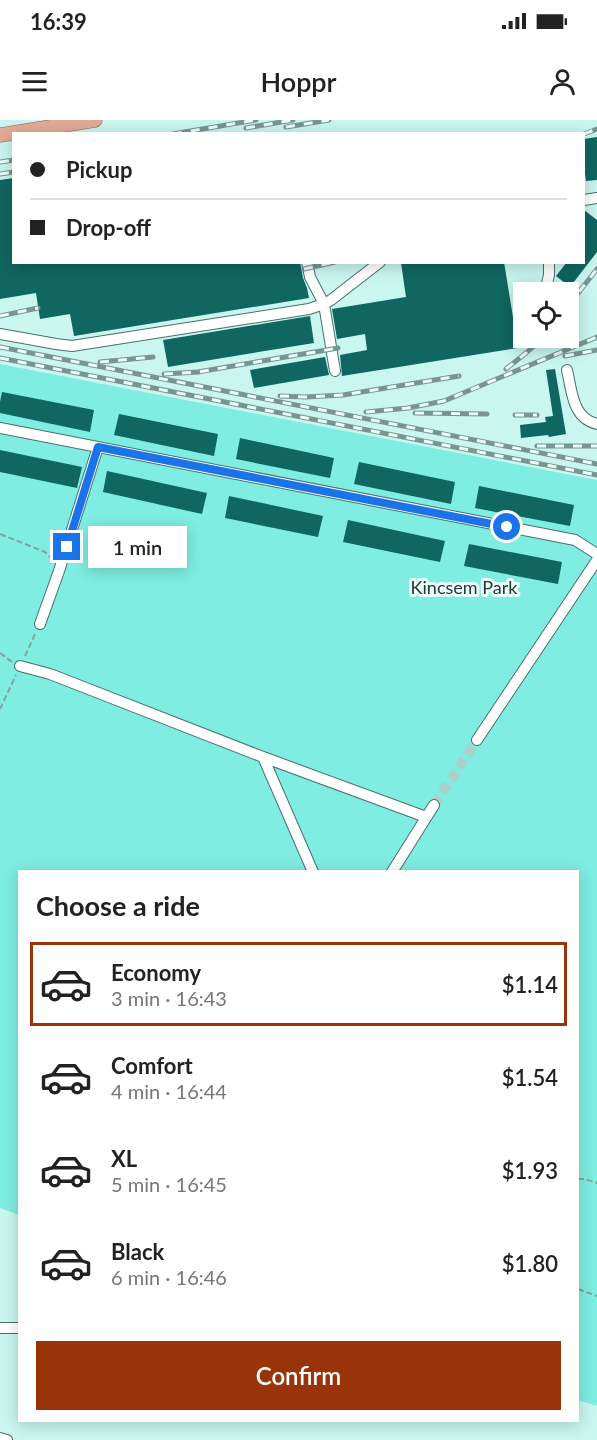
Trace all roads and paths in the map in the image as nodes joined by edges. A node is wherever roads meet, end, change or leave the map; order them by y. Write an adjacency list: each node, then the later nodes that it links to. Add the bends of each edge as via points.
1 (95, 120): 2 (main road)
2 (20, 132)
3 (307, 264): 7 (lane)
4 (378, 264): 7 (lane)
5 (549, 264): 6 (lane)
6 (547, 282)
7 (324, 304): 8 (lane, via 72,346); 10 (lane)
8 (0, 334)
9 (567, 370): 11 (lane, via 578,411 587,421)
10 (335, 371)
11 (597, 424)
12 (0, 428): 13 (lane)
13 (98, 447): 15 (lane, via 575,540); 17 (lane)
14 (0, 534): 17 (path, via 45,552)
15 (597, 554)
16 (597, 560): 22 (lane)
17 (61, 567): 18 (lane)
18 (40, 624): 20 (path)
19 (0, 653): 20 (path)
20 (20, 666): 21 (path); 23 (lane, via 50,674)
21 (0, 709)
22 (477, 740)
23 (263, 757): 25 (lane); 26 (lane)
24 (434, 805): 25 (lane)
25 (426, 817): 27 (lane)
26 (312, 870)
27 (393, 870)
28 (579, 1179): 29 (path)
29 (597, 1183)
30 (579, 1289): 31 (path)
31 (597, 1296)
32 (0, 1328): 33 (lane)
33 (18, 1328)
34 (0, 1438): 35 (lane)
35 (7, 1440)

